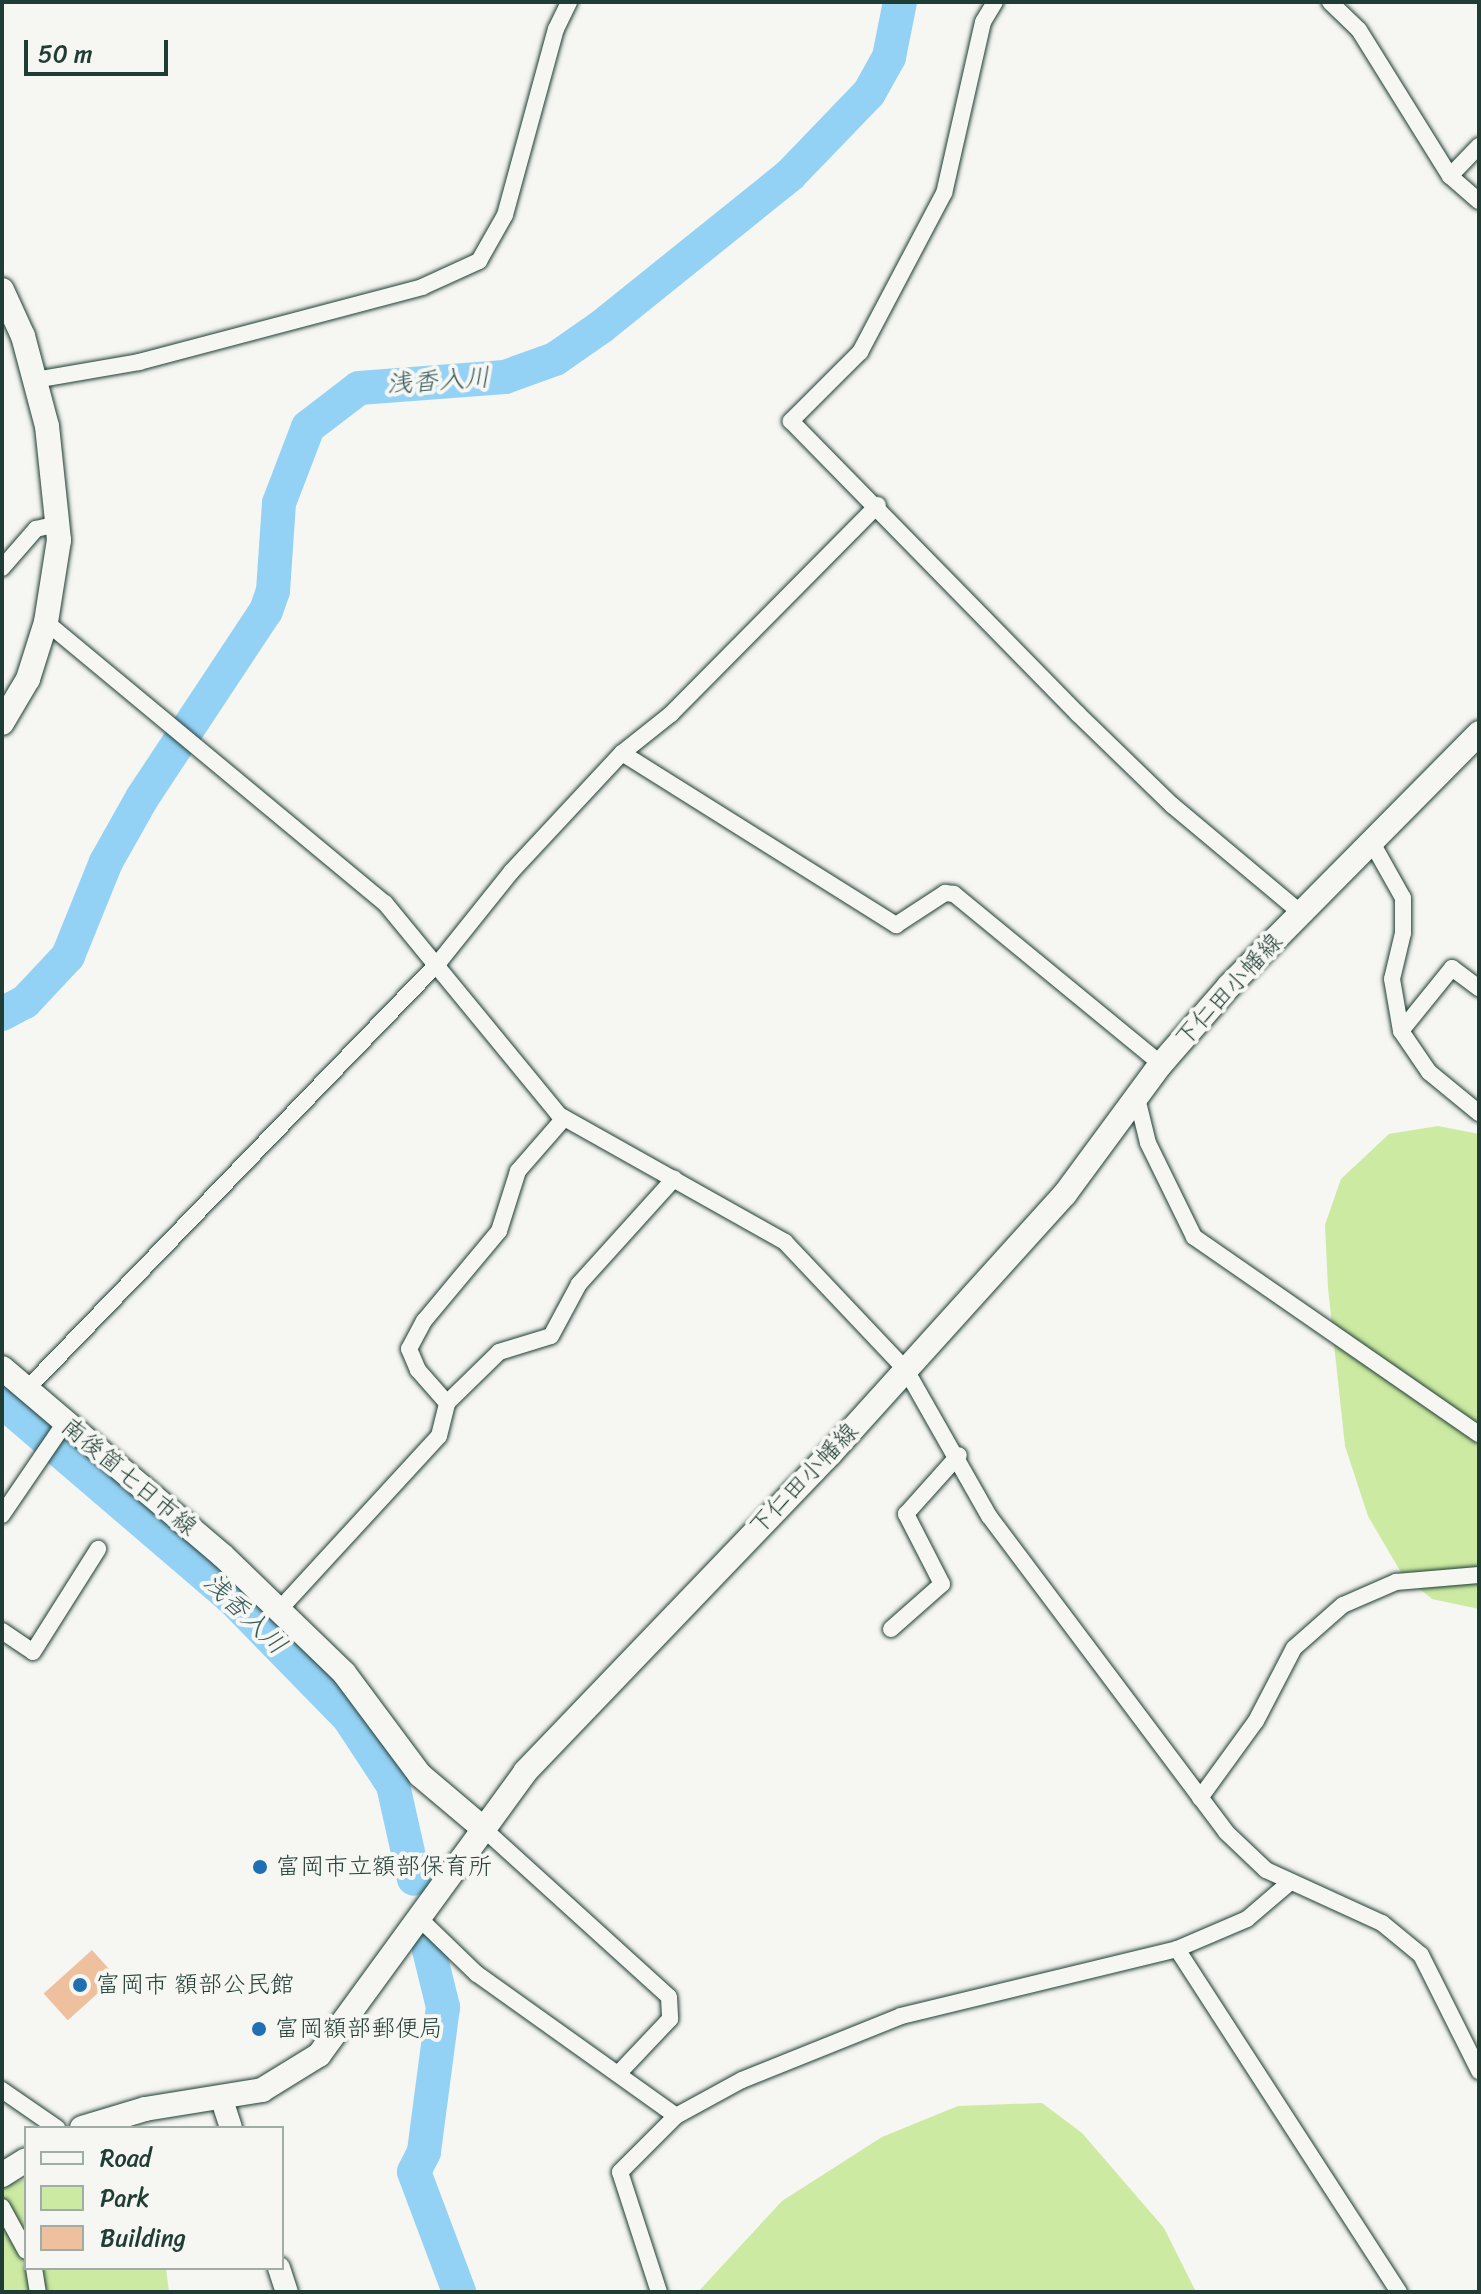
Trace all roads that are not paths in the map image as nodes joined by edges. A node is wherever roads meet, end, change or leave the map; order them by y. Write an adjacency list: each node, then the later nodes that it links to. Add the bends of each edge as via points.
1 (569, 2): 8 (street, via 556,29 505,215 479,261 455,276 392,295 139,362)
2 (995, 2): 9 (street, via 983,22 944,193 860,352 791,421)
3 (1330, 2): 5 (street, via 1359,30)
4 (1479, 146): 5 (street)
5 (1450, 176): 6 (street)
6 (1479, 201)
7 (2, 290): 8 (main road)
8 (35, 380): 10 (main road)
9 (878, 505): 15 (street, via 671,714); 17 (street, via 1099,734)
10 (58, 524): 11 (street, via 36,529); 12 (main road, via 55,587)
11 (2, 568)
12 (46, 622): 13 (main road, via 28,679); 18 (street, via 385,903)
13 (2, 723)
14 (1479, 733): 16 (main road, 下仁田小幡線)
15 (622, 753): 18 (street, via 511,872); 21 (street, via 896,925 945,893 954,894)
16 (1371, 841): 17 (main road, 下仁田小幡線); 20 (street, via 1403,898 1403,933 1392,979)
17 (1301, 913): 21 (main road, 下仁田小幡線)
18 (439, 962): 24 (street); 28 (street)
19 (1479, 988): 20 (street, via 1452,968)
20 (1401, 1031): 23 (street, via 1429,1072)
21 (1161, 1064): 22 (main road, 下仁田小幡線)
22 (1137, 1098): 27 (main road, 下仁田小幡線, via 1065,1194); 31 (street, via 1148,1143 1194,1237)
23 (1479, 1113)
24 (564, 1118): 25 (street); 29 (street, via 518,1171 499,1231 424,1321 409,1349 418,1370)
25 (674, 1179): 27 (street, via 785,1242); 29 (street, via 579,1284 551,1336 499,1352)
26 (2, 1368): 28 (main road, 南後箇七日市線)
27 (906, 1370): 32 (street); 40 (main road, 下仁田小幡線, via 568,1725)
28 (26, 1390): 30 (main road, 南後箇七日市線)
29 (447, 1403): 36 (street, via 439,1436)
30 (59, 1433): 33 (street); 36 (main road, 南後箇七日市線)
31 (1479, 1434)
32 (959, 1455): 37 (street, via 906,1514 942,1584); 39 (street, via 1006,1541)
33 (2, 1515)
34 (98, 1549): 38 (street, via 33,1652)
35 (1479, 1575): 39 (street, via 1396,1582 1343,1605 1294,1648 1256,1721)
36 (279, 1610): 40 (main road, 南後箇七日市線, via 362,1692 420,1775)
37 (891, 1629)
38 (2, 1631)
39 (1200, 1798): 41 (street, via 1226,1832)
40 (485, 1830): 42 (main road, 下仁田小幡線); 45 (street, via 669,1997 670,2019)
41 (1288, 1884): 43 (street, via 1247,1919); 44 (street, via 1382,1923 1421,1955)
42 (420, 1919): 45 (street, via 477,1974); 47 (main road, 下仁田小幡線, via 319,2055 262,2090)
43 (1177, 1949): 48 (street, via 901,2016 742,2080); 61 (street)
44 (1479, 2071)
45 (619, 2073): 48 (street)
46 (2, 2090): 49 (street)
47 (222, 2100): 50 (main road, 下仁田小幡線, via 145,2109); 51 (street)
48 (676, 2116): 60 (street, via 620,2172)
49 (54, 2126)
50 (89, 2126)
51 (230, 2126)
52 (24, 2161): 53 (main road)
53 (2, 2175)
54 (2, 2207): 55 (street)
55 (24, 2247)
56 (34, 2270): 58 (street)
57 (280, 2270): 59 (street)
58 (38, 2292)
59 (287, 2292)
60 (659, 2292)
61 (1399, 2292)

